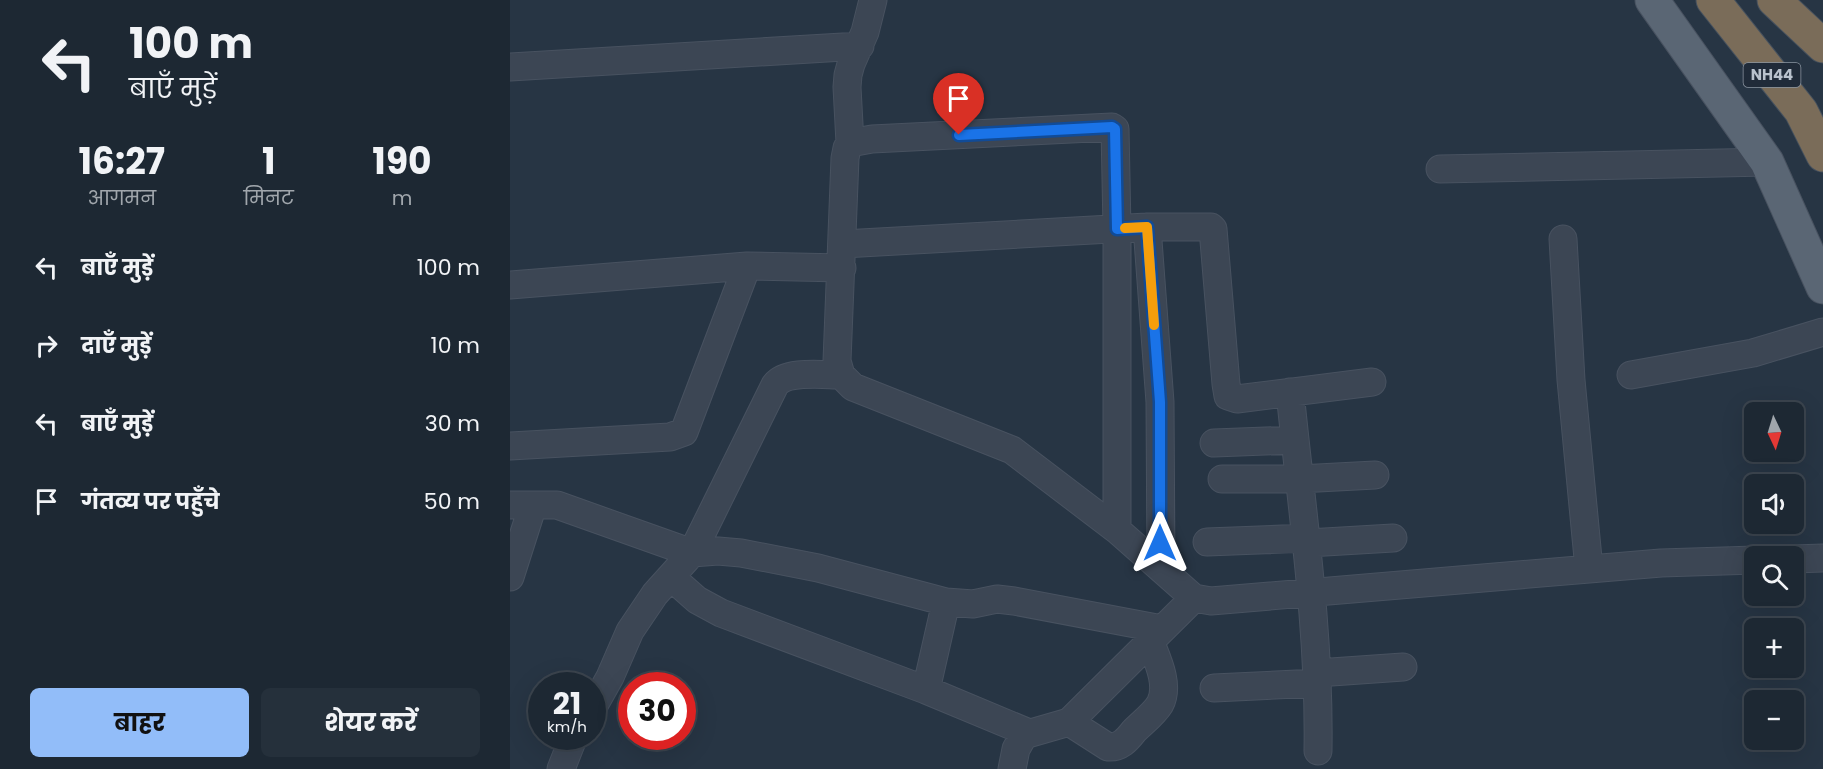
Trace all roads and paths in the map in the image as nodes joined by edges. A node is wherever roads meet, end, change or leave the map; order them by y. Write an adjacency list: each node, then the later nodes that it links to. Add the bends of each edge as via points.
1 (873, 0): 5 (street)
2 (1652, 0): 10 (main road)
3 (1713, 0): 9 (highway, NH44, via 1801,111)
4 (1774, 0): 6 (highway)
5 (860, 46): 7 (street); 8 (street, via 851,64 847,87)
6 (1823, 46)
7 (510, 67)
8 (850, 143): 13 (street, via 1112,127 1116,138); 15 (street, via 845,158)
9 (1823, 155)
10 (1767, 162): 11 (street); 18 (main road)
11 (1440, 169)
12 (1147, 227): 13 (street); 23 (street, via 1213,228 1228,396 1237,399); 39 (street, via 1160,402)
13 (1117, 229): 15 (street); 31 (street)
14 (1563, 239): 40 (street, via 1571,380)
15 (842, 256): 16 (street); 20 (street, via 837,361)
16 (747, 266): 17 (street); 26 (street, via 684,432 670,437)
17 (510, 285)
18 (1823, 286)
19 (1823, 332): 21 (street, via 1753,353)
20 (841, 375): 31 (street, via 853,387 1012,450); 35 (street, via 789,376 779,380)
21 (1631, 375)
22 (1372, 382): 23 (street)
23 (1290, 392): 24 (street)
24 (1295, 440): 25 (street); 29 (street)
25 (1214, 443)
26 (510, 446)
27 (1375, 475): 29 (street)
28 (1222, 479): 29 (street)
29 (1299, 479): 33 (street)
30 (522, 505): 35 (street, via 557,505); 41 (street)
31 (1117, 530): 39 (street)
32 (1393, 538): 33 (street)
33 (1308, 541): 34 (street); 43 (street)
34 (1207, 542)
35 (692, 553): 42 (street); 45 (street, via 741,552)
36 (1823, 558): 37 (street)
37 (1804, 559)
38 (1744, 560): 40 (street)
39 (1161, 567): 44 (street)
40 (1589, 569): 43 (street)
41 (510, 577)
42 (670, 577): 49 (street, via 630,631); 51 (street, via 714,610)
43 (1311, 593): 44 (street, via 1211,601); 48 (street)
44 (1194, 598): 46 (street)
45 (946, 602): 46 (street, via 1014,601); 51 (street)
46 (1156, 635): 52 (street); 52 (street, via 1162,697 1125,741 1108,747)
47 (1403, 667): 48 (street)
48 (1317, 678): 50 (street); 55 (street)
49 (606, 684)
50 (1214, 688)
51 (926, 690): 53 (street)
52 (1069, 722): 53 (street)
53 (1029, 733): 57 (street, via 1020,741)
54 (568, 750): 56 (street)
55 (1318, 751)
56 (561, 769)
57 (1012, 769)

